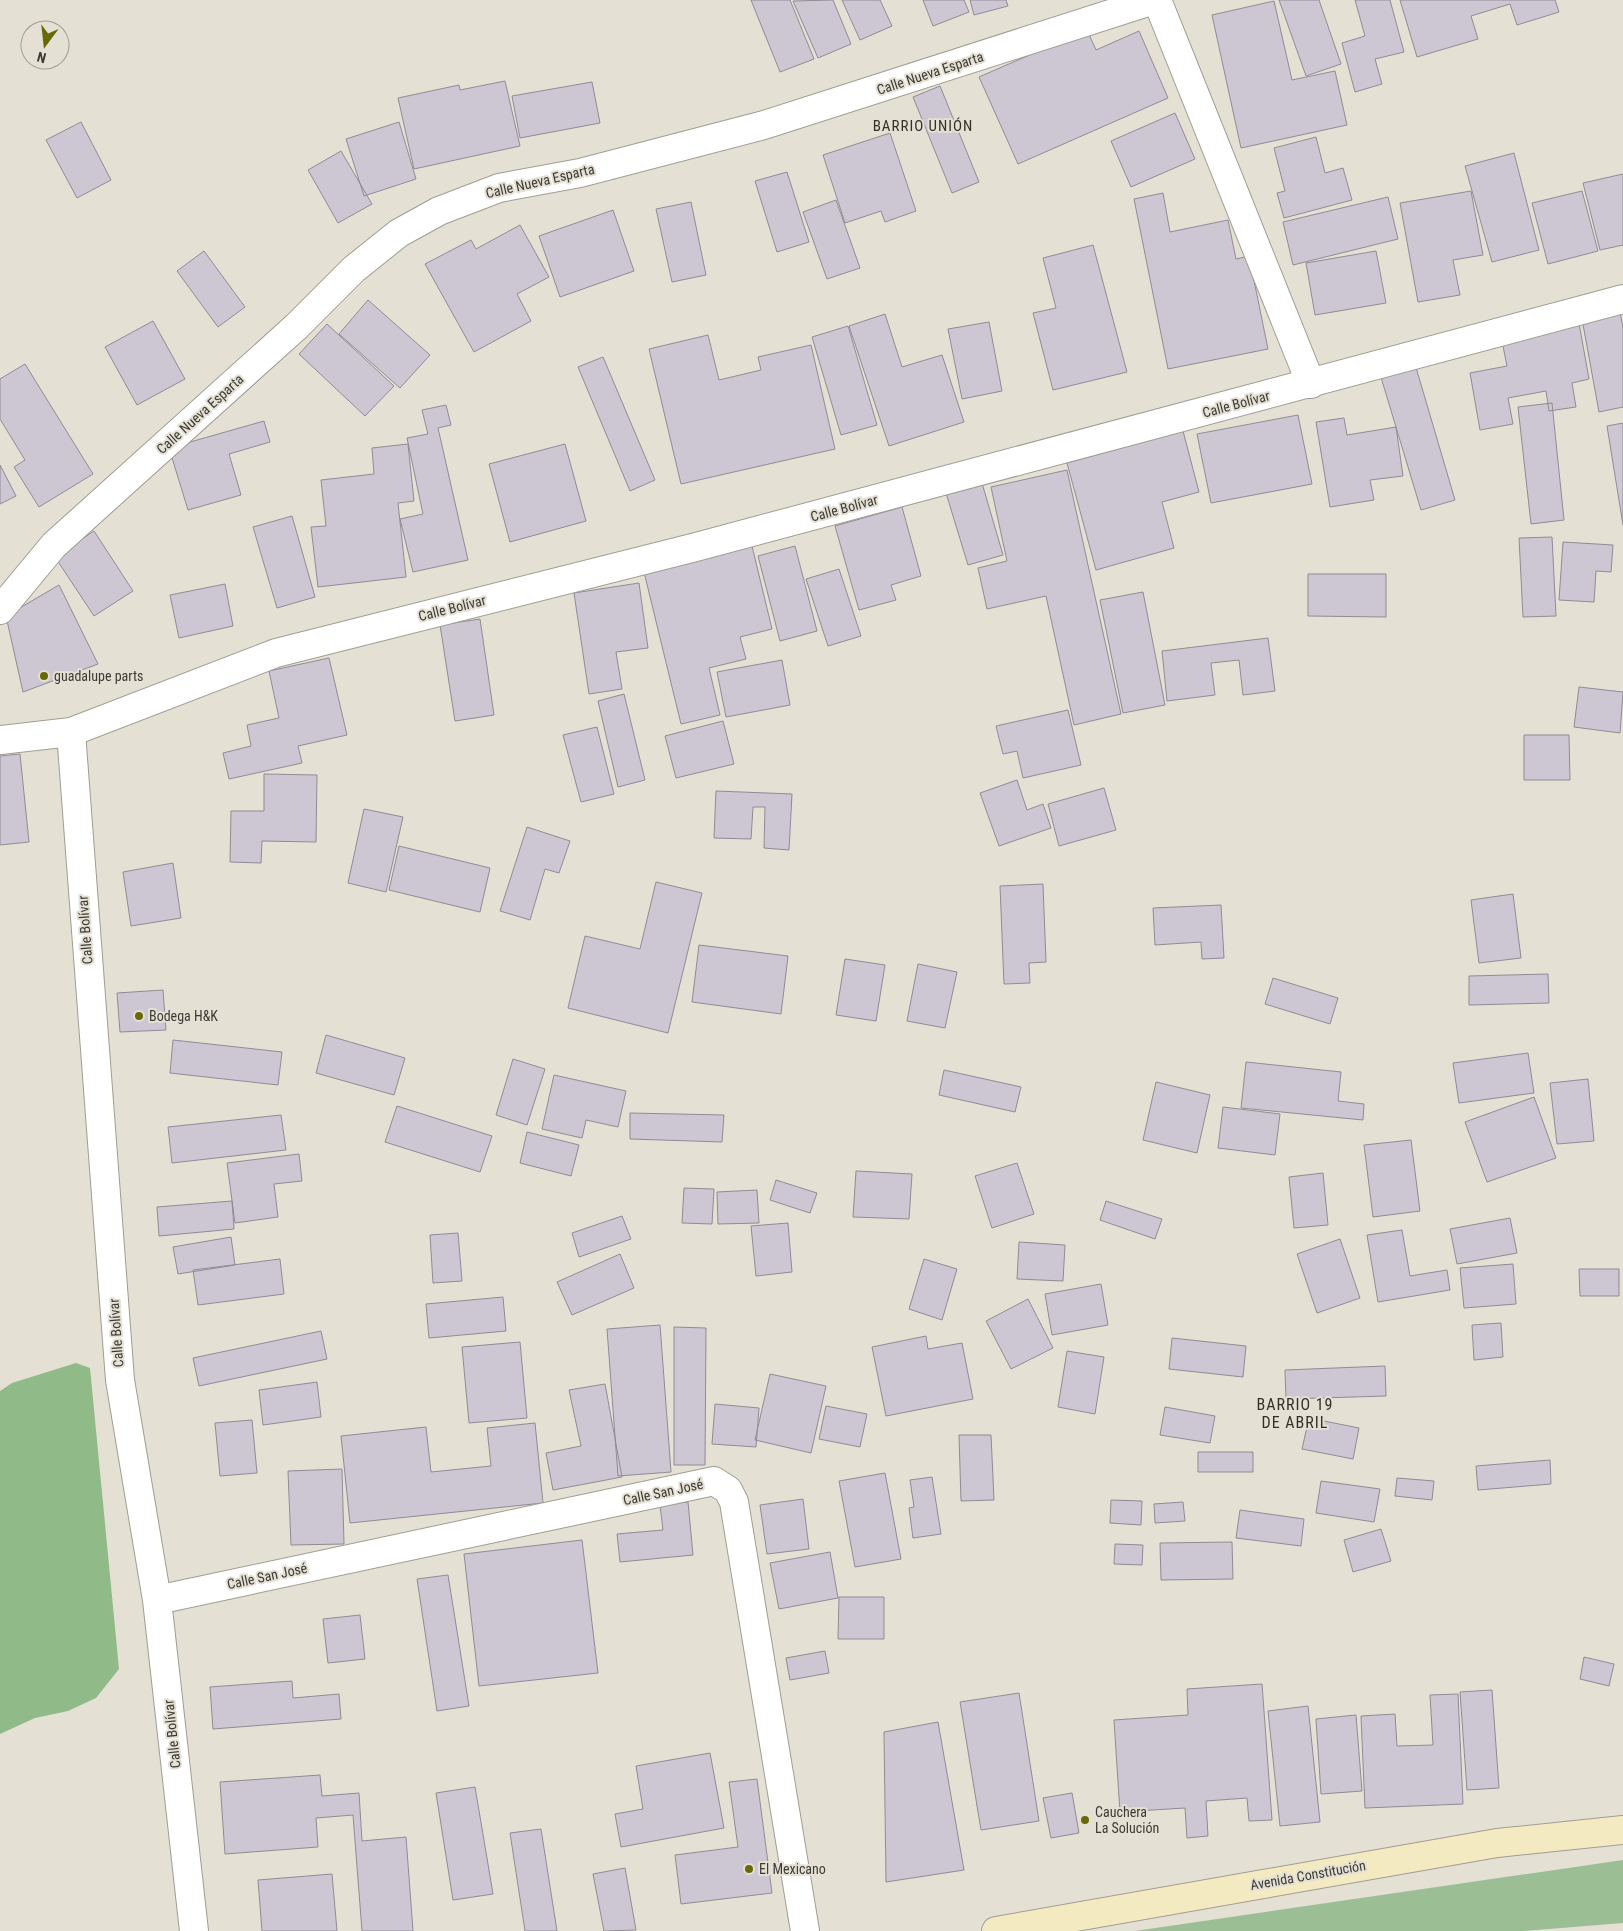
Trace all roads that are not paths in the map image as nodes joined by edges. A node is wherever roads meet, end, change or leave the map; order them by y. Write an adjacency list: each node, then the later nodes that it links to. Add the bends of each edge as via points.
1 (1155, 0): 3 (street); 4 (street, Calle Nueva Esparta, via 772,122 580,173 499,188 439,211 400,233 354,269 298,326 54,545)
2 (1623, 299): 3 (street, Calle Bolívar)
3 (1311, 384): 5 (street, Calle Bolívar, via 696,547 276,652)
4 (0, 610)
5 (71, 732): 6 (street, Calle Bolívar); 7 (street, Calle Bolívar, via 120,1380)
6 (0, 740)
7 (157, 1600): 9 (street, Calle Bolívar); 10 (street, Calle San José, via 714,1481 728,1490 734,1502)
8 (1623, 1830): 11 (main road, Avenida Constitución, via 1497,1842)
9 (194, 1931)
10 (805, 1931)
11 (996, 1931)

